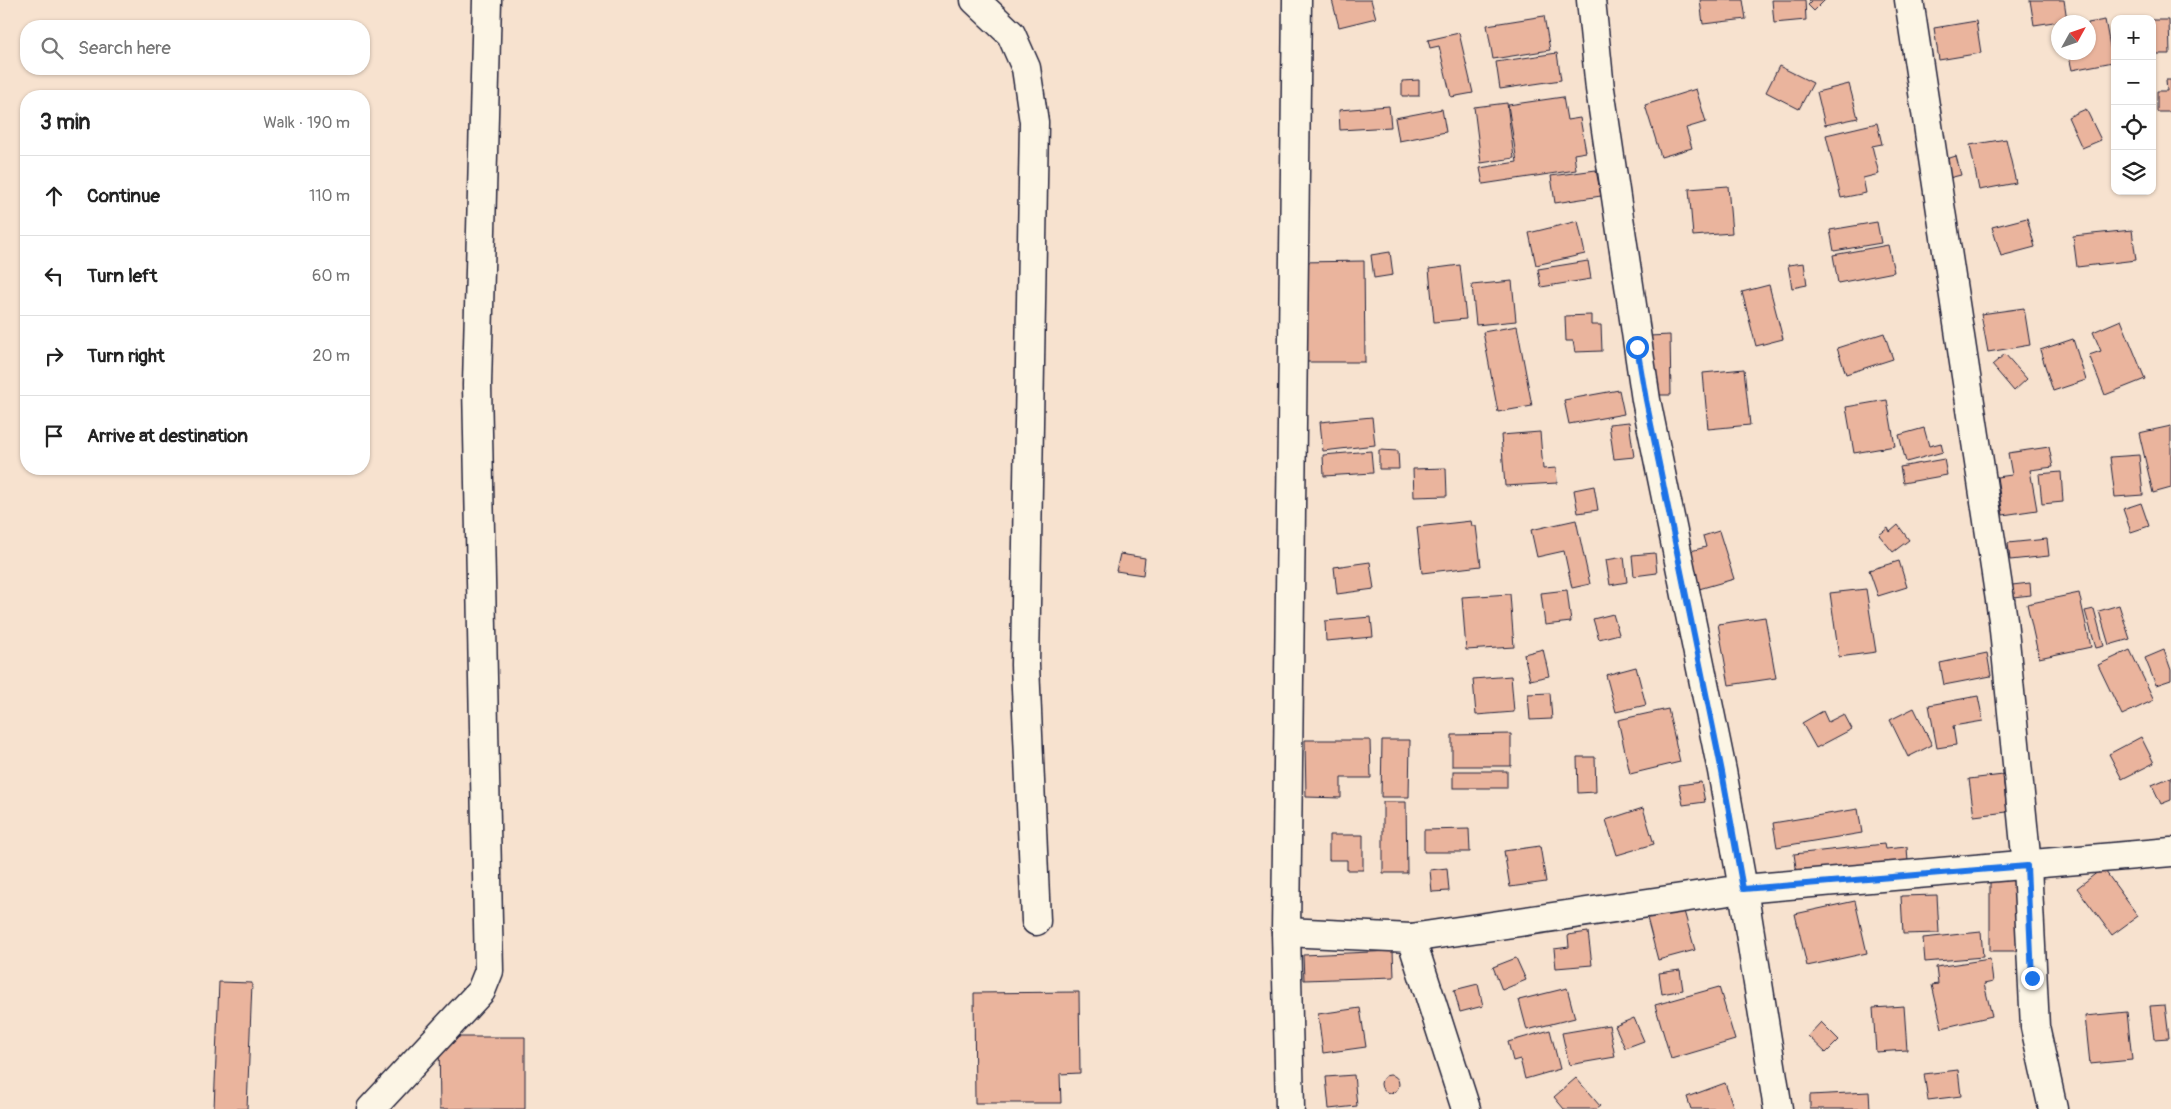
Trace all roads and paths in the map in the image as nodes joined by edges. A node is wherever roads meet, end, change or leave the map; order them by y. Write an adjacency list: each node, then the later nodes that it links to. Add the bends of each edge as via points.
1 (487, 0): 12 (street, via 477,385 489,970 481,991)
2 (975, 0): 9 (street, via 1012,34 1026,68 1034,122 1024,665)
3 (1297, 0): 10 (street)
4 (1591, 0): 8 (street, via 1600,89 1646,400)
5 (1909, 0): 7 (street, via 2003,620)
6 (2171, 852): 7 (street)
7 (2027, 866): 8 (street); 16 (street, via 2035,1027)
8 (1743, 889): 11 (street); 15 (street)
9 (1036, 921)
10 (1286, 932): 11 (street); 13 (street)
11 (1411, 938): 14 (street)
12 (371, 1109)
13 (1290, 1109)
14 (1466, 1109)
15 (1778, 1109)
16 (2053, 1109)

